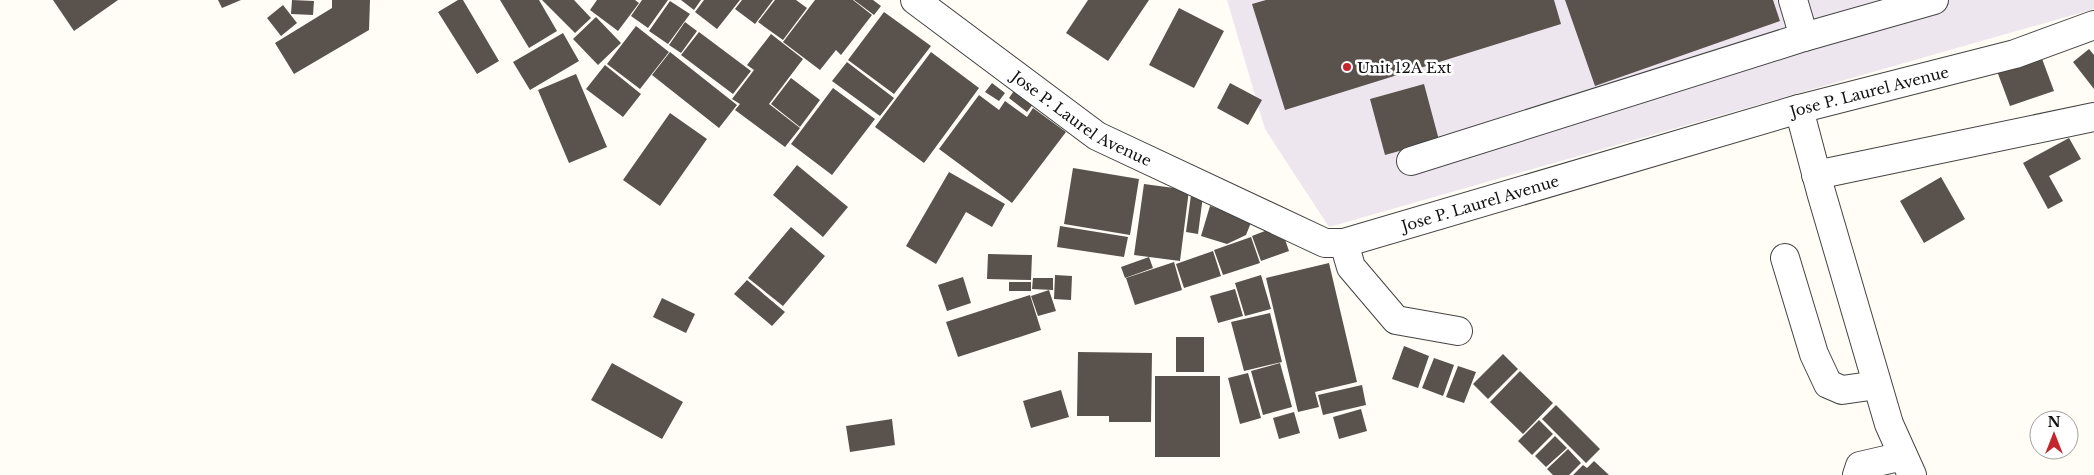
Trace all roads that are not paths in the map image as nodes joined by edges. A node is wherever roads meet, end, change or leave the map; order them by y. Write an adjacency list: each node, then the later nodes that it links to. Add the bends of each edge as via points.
1 (915, 0): 10 (street, Jose P. Laurel Avenue, via 1097,136 1325,243)
2 (1793, 0): 5 (street)
3 (1934, 0): 5 (street)
4 (2094, 25): 6 (street, Jose P. Laurel Avenue, via 2015,54)
5 (1804, 37): 8 (street)
6 (1800, 108): 9 (street); 10 (street, Jose P. Laurel Avenue)
7 (2094, 116): 9 (street)
8 (1412, 161)
9 (1816, 175): 13 (street)
10 (1344, 243): 12 (street, via 1351,267 1396,320)
11 (1785, 258): 13 (street, via 1814,354 1828,384 1842,390)
12 (1458, 331)
13 (1877, 385): 14 (street, via 1889,424)
14 (1908, 466): 15 (street, via 1860,466)
15 (1856, 475)

